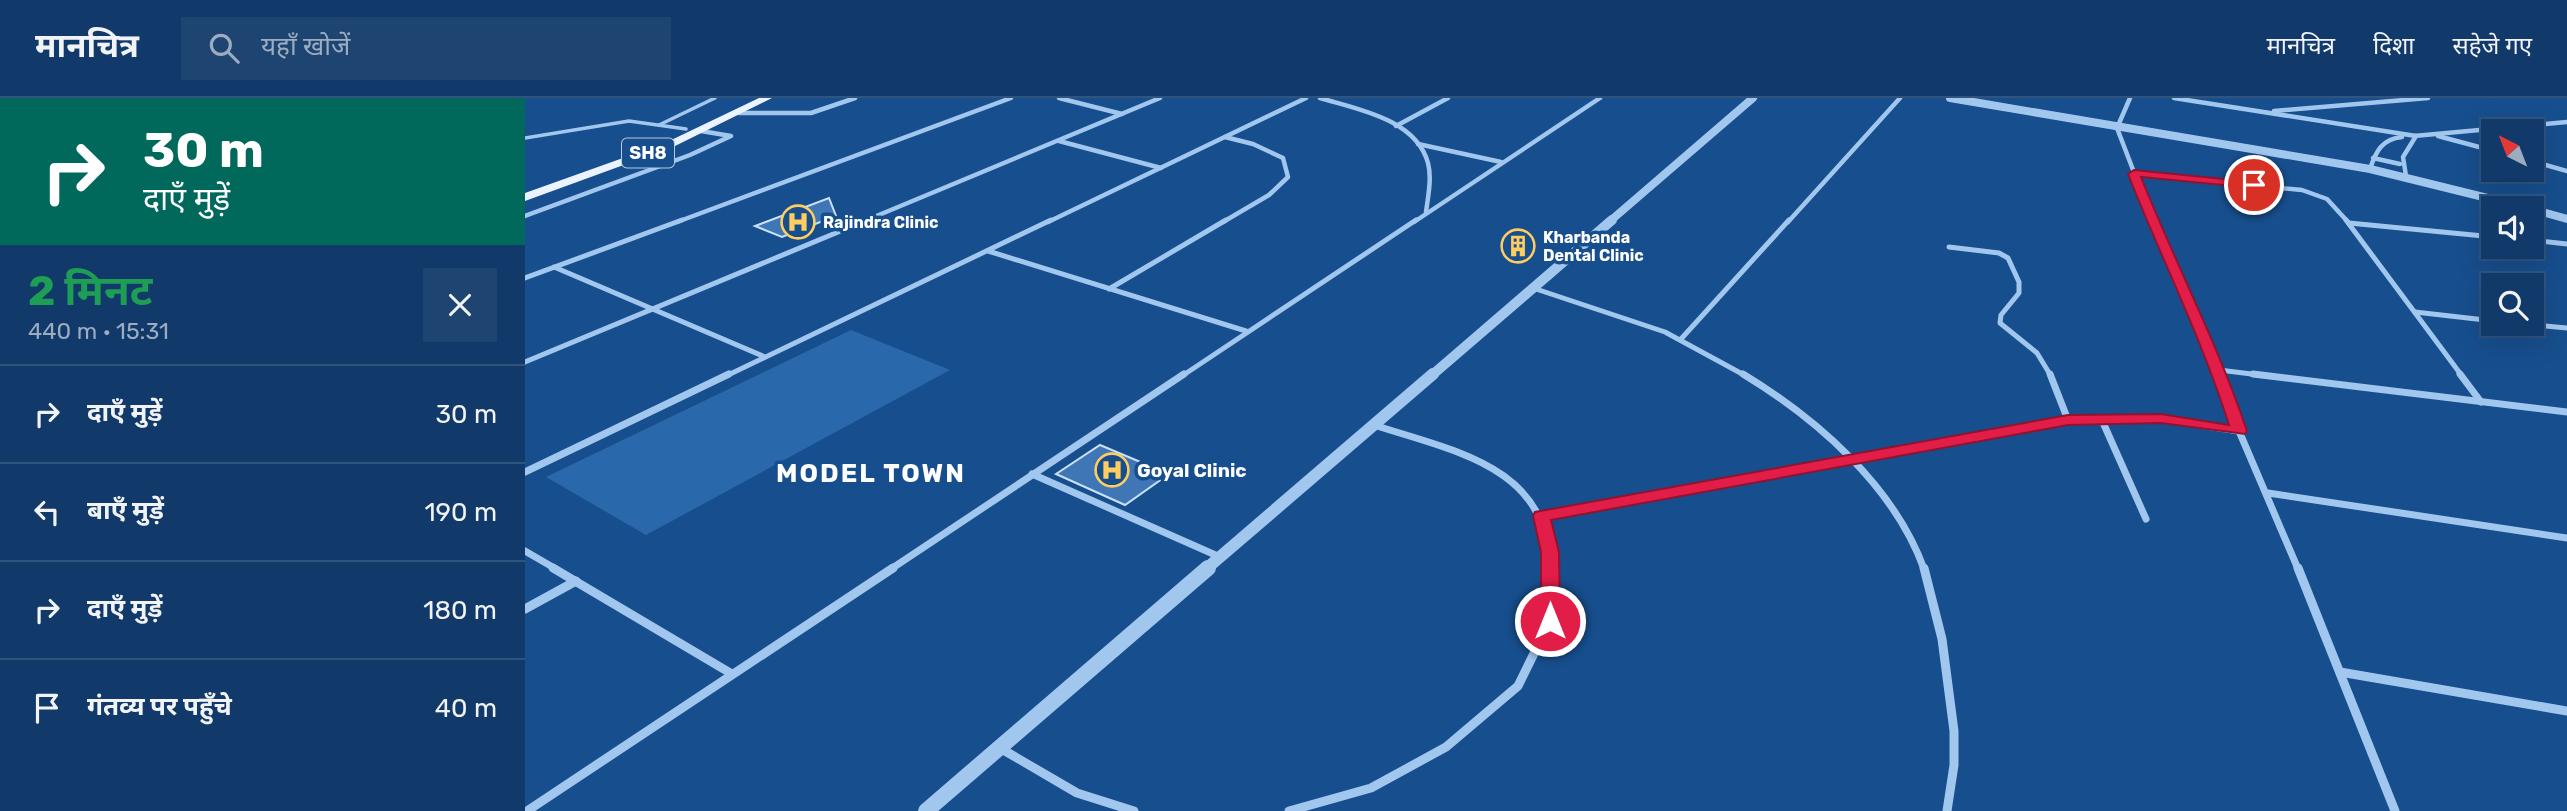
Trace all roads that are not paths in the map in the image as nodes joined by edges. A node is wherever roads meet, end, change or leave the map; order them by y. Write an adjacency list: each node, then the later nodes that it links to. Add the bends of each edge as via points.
1 (715, 98): 22 (lane)
2 (748, 98): 25 (main road, SH8)
3 (767, 98): 19 (main road, SH8)
4 (855, 98): 19 (street, via 808,116)
5 (1011, 98): 56 (street)
6 (1059, 98): 20 (street)
7 (1160, 98): 20 (street)
8 (1306, 98): 29 (street)
9 (1320, 98): 23 (street)
10 (1448, 98): 23 (street)
11 (1599, 98): 35 (street)
12 (1753, 98): 58 (street)
13 (1900, 98): 66 (street)
14 (1950, 98): 24 (street)
15 (2130, 98): 24 (street)
16 (2174, 98): 18 (street)
17 (2428, 98): 18 (street)
18 (2263, 112): 28 (street)
19 (738, 113): 26 (main road, SH8)
20 (1122, 114): 31 (street)
21 (2567, 122): 27 (street)
22 (659, 125): 25 (lane); 30 (lane, via 606,123)
23 (1396, 126): 32 (street)
24 (2117, 128): 39 (street); 41 (street)
25 (686, 129): 43 (main road, SH8)
26 (701, 131): 45 (main road, SH8); 48 (street, via 731,136)
27 (2430, 134): 28 (street); 33 (street)
28 (2416, 136): 34 (street, via 2382,142); 36 (street)
29 (1225, 137): 38 (street); 59 (street, via 1283,158 1288,177 1269,195)
30 (525, 138)
31 (1058, 141): 38 (street); 60 (street)
32 (1417, 145): 35 (street); 46 (street, via 1427,160 1430,180)
33 (2481, 148)
34 (2373, 158): 36 (street); 39 (street)
35 (1501, 162): 46 (street)
36 (2400, 164): 42 (street)
37 (2545, 165): 40 (street)
38 (1161, 168): 55 (street)
39 (2370, 169): 42 (street)
40 (2567, 171)
41 (2134, 174): 50 (street, via 2302,190 2327,199); 69 (street)
42 (2406, 176): 44 (street)
43 (525, 188)
44 (2481, 196)
45 (525, 197)
46 (1426, 212): 65 (street)
47 (2544, 213): 49 (street)
48 (525, 216)
49 (2567, 219)
50 (2349, 223): 51 (street); 61 (street)
51 (2481, 236)
52 (2544, 241): 53 (street)
53 (2567, 244)
54 (1949, 247): 73 (street, via 2008,258 2019,293 2000,323 2047,366)
55 (988, 251): 59 (street); 67 (street)
56 (554, 267): 57 (street); 60 (street)
57 (525, 278)
58 (1533, 288): 66 (street); 74 (street)
59 (1109, 289): 65 (street)
60 (653, 309): 67 (street); 68 (street)
61 (2415, 312): 62 (street); 70 (street)
62 (2481, 320)
63 (2544, 326): 64 (street)
64 (2567, 328)
65 (1246, 331): 78 (street)
66 (1681, 339): 76 (street, via 1769,390)
67 (765, 357): 77 (street)
68 (525, 362)
69 (2219, 370): 70 (street); 75 (street)
70 (2481, 402): 71 (street)
71 (2567, 412)
72 (2101, 418): 73 (street); 75 (street, via 2161,419); 81 (street)
73 (2068, 420): 76 (street)
74 (1374, 425): 80 (street, via 1481,460 1504,475); 84 (street)
75 (2239, 431): 79 (street)
76 (1852, 460): 80 (street); 95 (street, via 1896,515 1923,565 1944,639 1955,757)
77 (525, 472)
78 (1032, 474): 84 (street); 88 (street)
79 (2268, 494): 82 (street); 87 (street)
80 (1541, 516): 94 (street, via 1550,552 1550,621 1518,686 1446,747 1371,788)
81 (2146, 519)
82 (2567, 538)
83 (525, 551): 85 (street)
84 (1220, 558): 90 (street)
85 (576, 581): 86 (street); 88 (street)
86 (525, 609)
87 (2340, 672): 89 (street); 96 (street)
88 (732, 674): 91 (street)
89 (2567, 711)
90 (1000, 747): 92 (street); 93 (street, via 1077,793)
91 (527, 811)
92 (926, 811)
93 (1134, 811)
94 (1289, 811)
95 (1947, 811)
96 (2395, 811)

